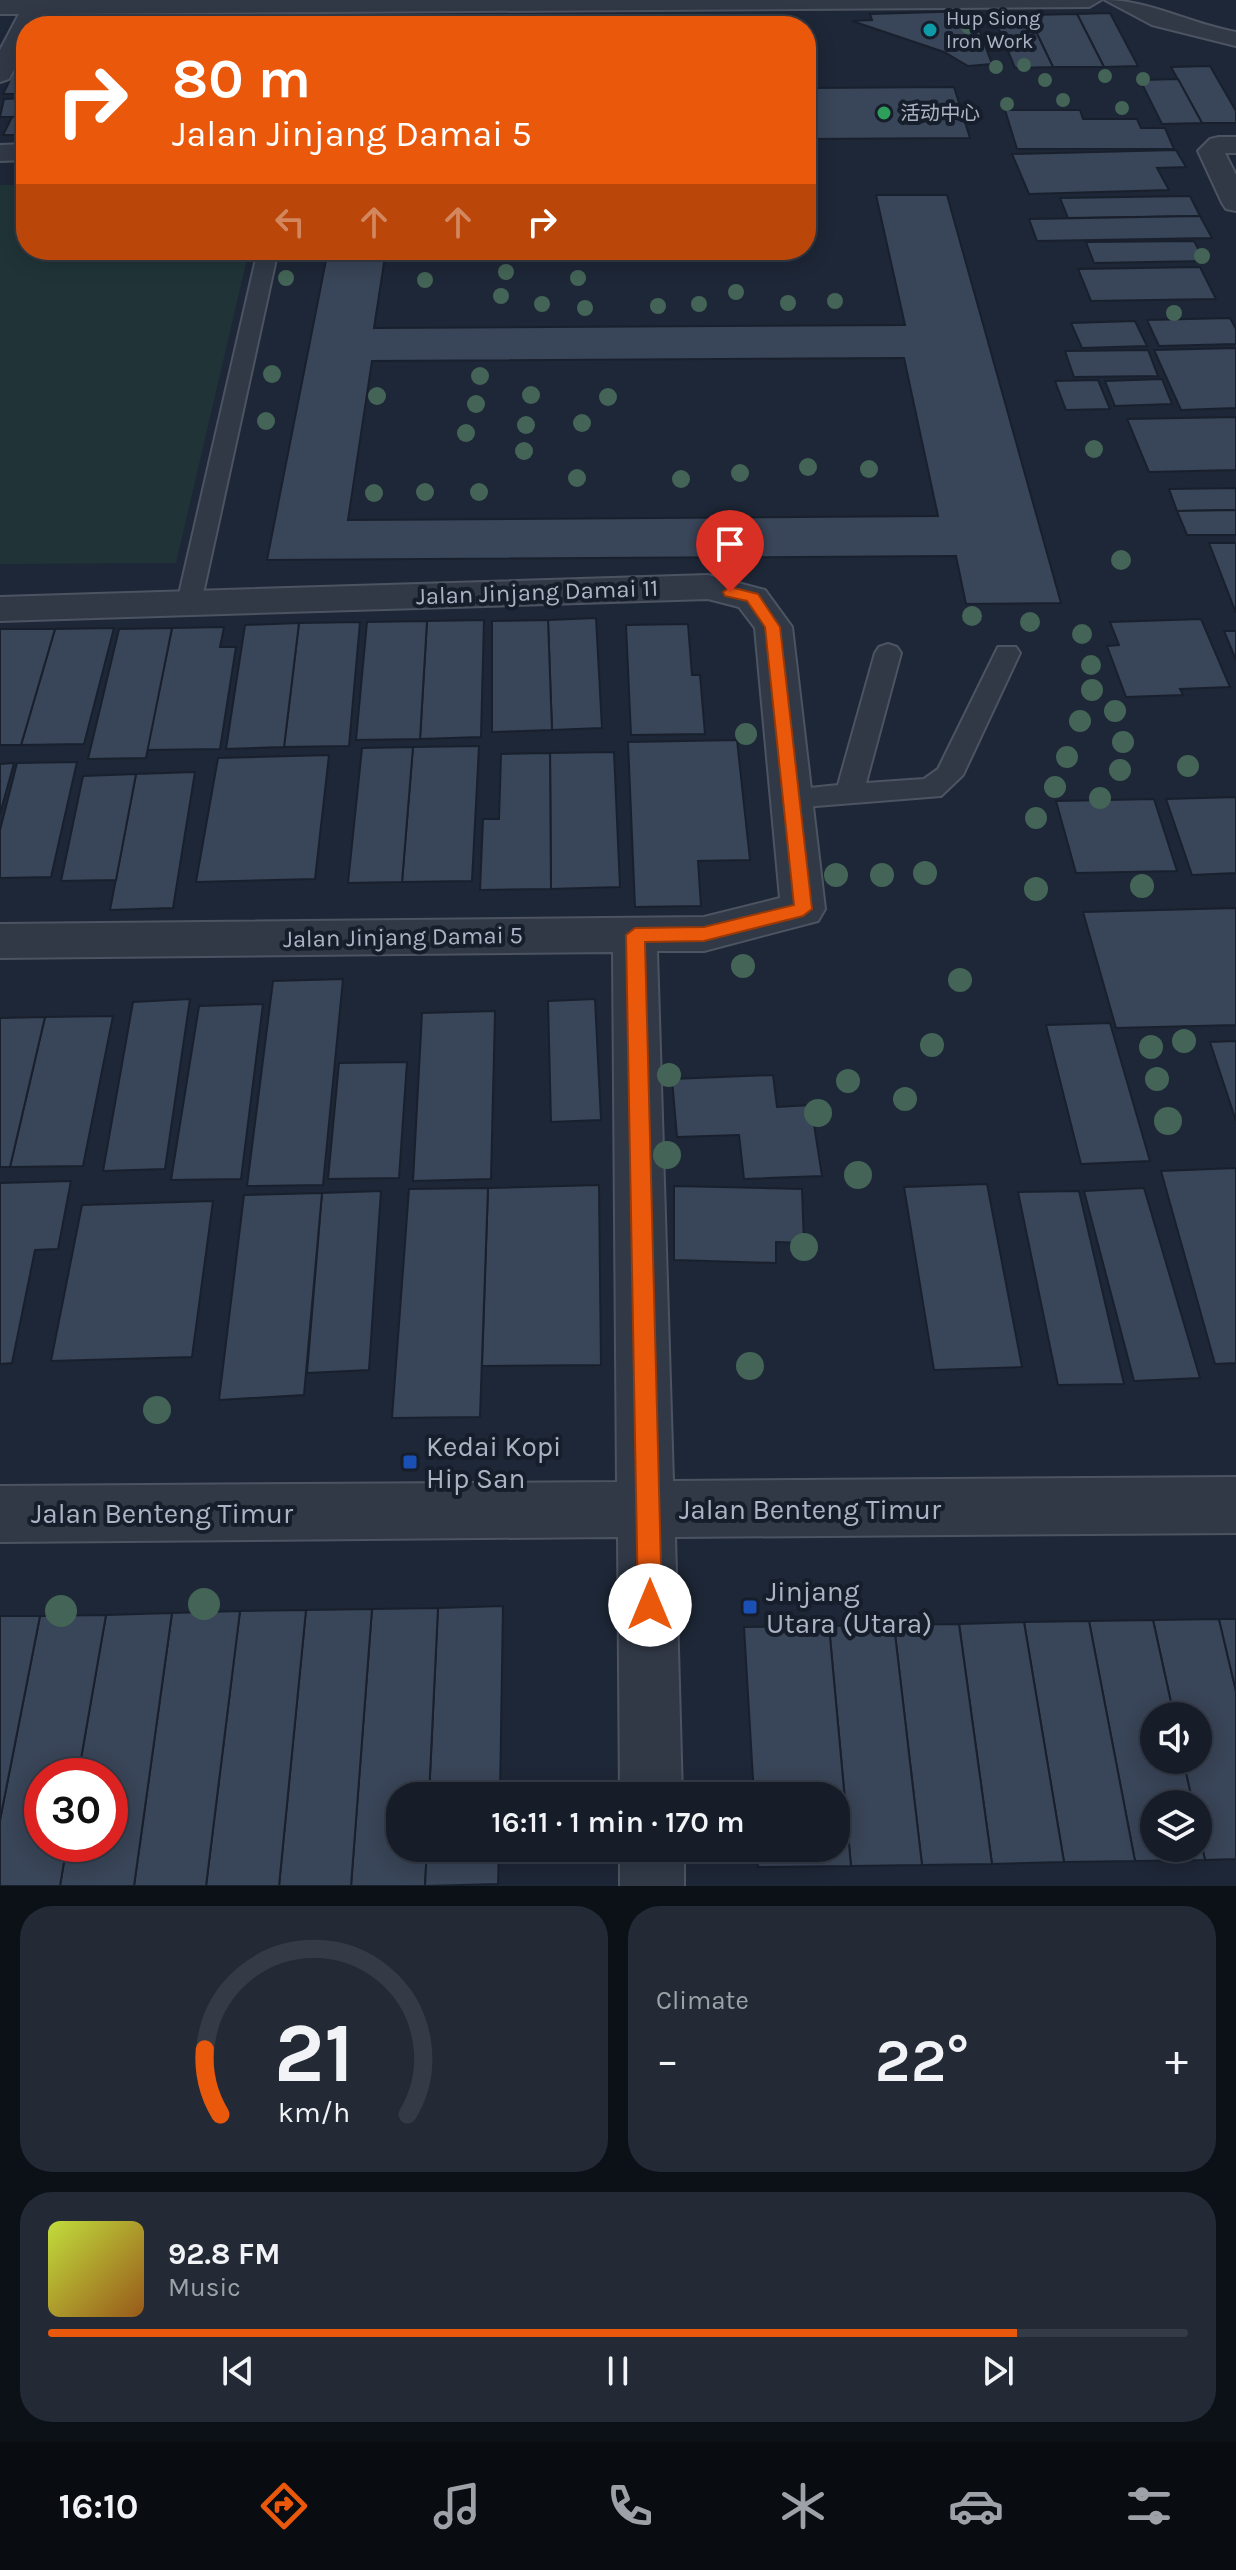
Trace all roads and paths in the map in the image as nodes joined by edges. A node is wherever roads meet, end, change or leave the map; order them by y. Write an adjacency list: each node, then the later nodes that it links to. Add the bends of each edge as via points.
1 (1089, 0): 3 (street)
2 (1117, 0): 6 (street, via 1144,16)
3 (690, 1): 4 (street)
4 (36, 3): 5 (street)
5 (0, 7)
6 (1236, 39)
7 (16, 42): 8 (street)
8 (0, 74)
9 (1236, 145): 10 (street, via 1211,151)
10 (1236, 203)
11 (266, 260): 12 (lane)
12 (189, 603): 13 (street, Jalan Jinjang Damai 11); 17 (street, Jalan Jinjang Damai 11, via 708,587 752,598 773,627)
13 (0, 609)
14 (888, 653): 16 (lane)
15 (1007, 653): 16 (lane, via 949,775 931,789)
16 (850, 793): 17 (lane)
17 (791, 798): 18 (street, Jalan Jinjang Damai 11)
18 (803, 909): 19 (street, Jalan Jinjang Damai 5, via 704,934)
19 (635, 935): 20 (street, Jalan Jinjang Damai 5); 22 (street)
20 (0, 941)
21 (1236, 1505): 22 (street, Jalan Benteng Timur)
22 (649, 1510): 23 (street, Jalan Benteng Timur); 24 (street)
23 (0, 1514)
24 (651, 1782)
25 (652, 1862): 26 (street)
26 (652, 1886)

